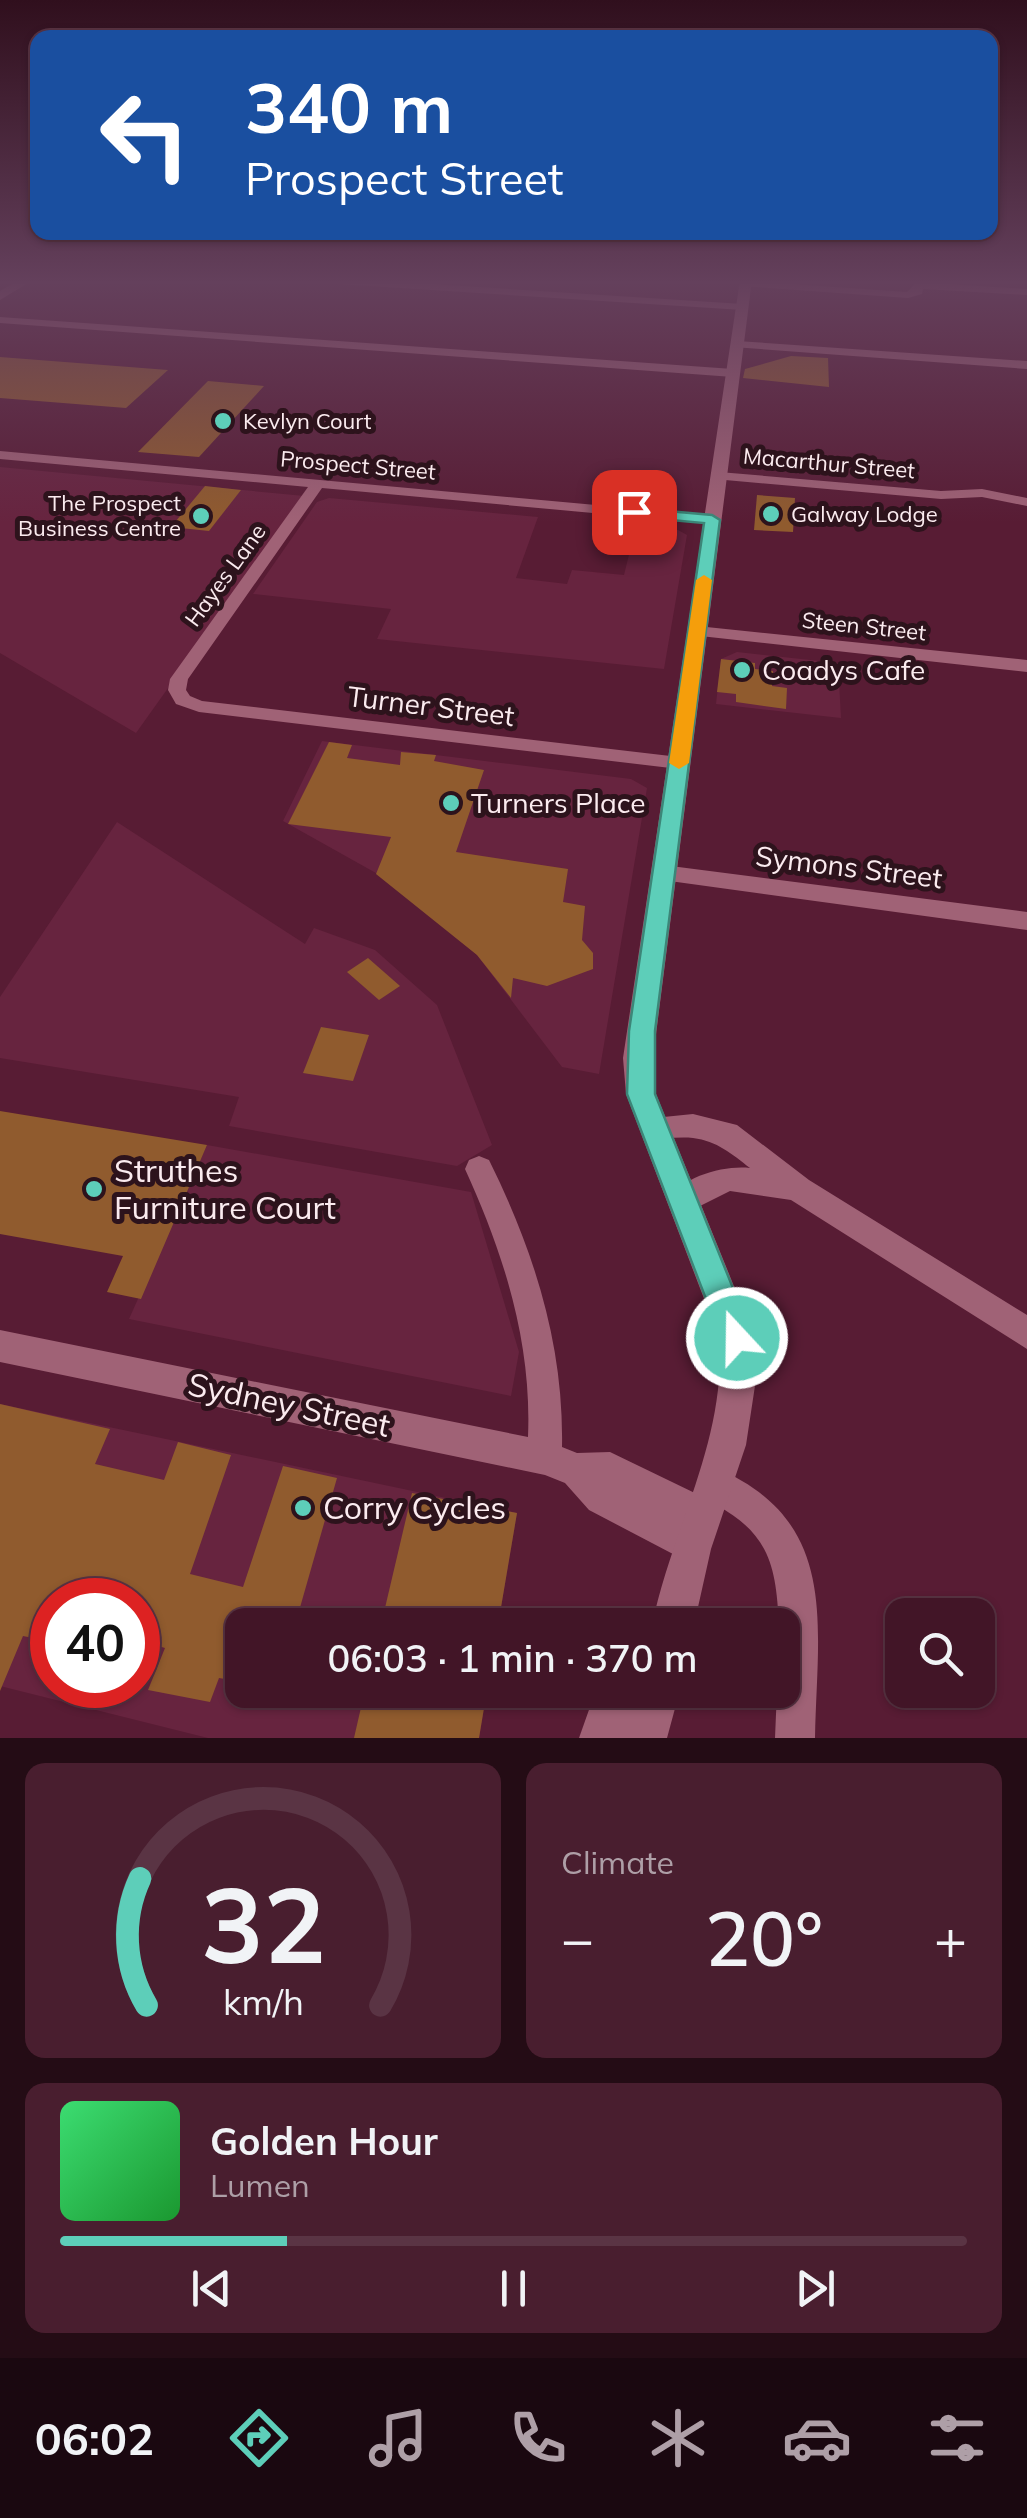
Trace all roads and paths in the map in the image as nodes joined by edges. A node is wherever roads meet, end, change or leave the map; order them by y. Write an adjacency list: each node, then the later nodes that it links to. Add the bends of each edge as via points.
1 (735, 361): 5 (street)
2 (838, 361): 3 (street)
3 (1027, 365)
4 (0, 456): 6 (street, Prospect Street)
5 (719, 476): 7 (street, Macarthur Street); 8 (street)
6 (318, 484): 8 (street, Prospect Street); 11 (street, Hayes Lane, via 179,679)
7 (934, 495): 7 (street, Macarthur Street, via 982,493 1027,502 984,504)
8 (712, 520): 9 (street)
9 (697, 631): 10 (street, Steen Street); 12 (street)
10 (1027, 666)
11 (178, 696): 12 (street, Turner Street, via 199,706)
12 (679, 763): 13 (street)
13 (664, 873): 14 (street, Symons Street); 15 (street, via 638,1058 641,1094)
14 (1027, 921)
15 (654, 1128): 17 (street, via 720,1131); 18 (street)
16 (479, 1169): 21 (street, via 506,1228 535,1330)
17 (798, 1189): 18 (street, via 734,1178); 19 (street)
18 (684, 1200): 22 (street, via 741,1364 741,1392)
19 (1027, 1332)
20 (0, 1346): 21 (street, Sydney Street)
21 (561, 1464): 22 (street, via 602,1497)
22 (698, 1531): 23 (street); 24 (street); 29 (street, via 758,1510 788,1556)
23 (660, 1608)
24 (678, 1608)
25 (612, 1708): 27 (street)
26 (653, 1708): 28 (street)
27 (602, 1738)
28 (645, 1738)
29 (796, 1738)

